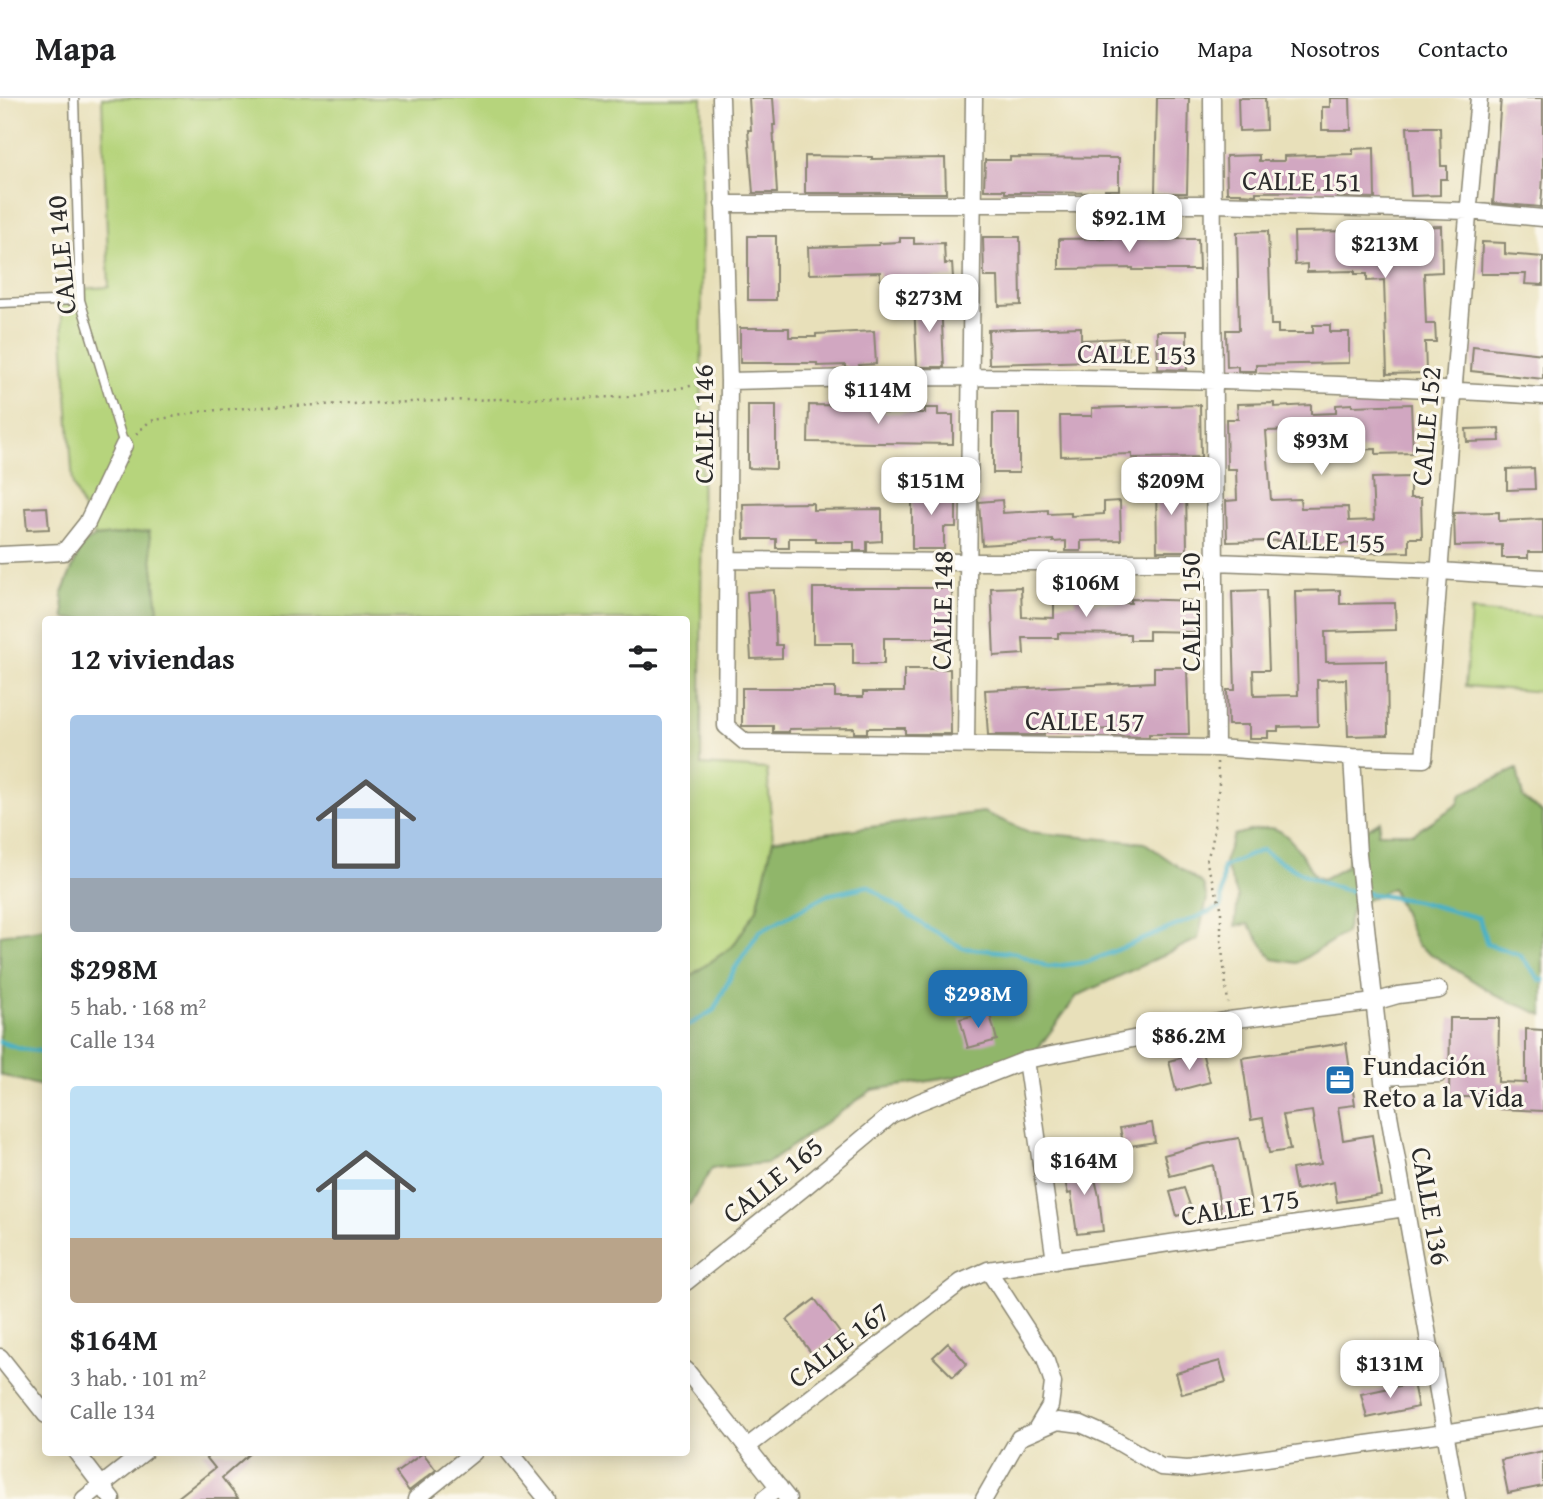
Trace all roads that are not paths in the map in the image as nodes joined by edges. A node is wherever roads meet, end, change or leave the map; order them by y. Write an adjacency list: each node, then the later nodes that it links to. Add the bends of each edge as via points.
1 (74, 98): 11 (lane, CALLE 140)
2 (722, 98): 6 (street, CALLE 146)
3 (974, 98): 7 (street, CALLE 148)
4 (1212, 98): 8 (street, CALLE 150)
5 (1479, 98): 9 (street, CALLE 152)
6 (723, 204): 7 (street, CALLE 151); 15 (street, CALLE 146)
7 (973, 204): 8 (street, CALLE 151); 13 (street, CALLE 148)
8 (1213, 204): 9 (street, CALLE 151); 14 (street, CALLE 150)
9 (1468, 211): 10 (street, CALLE 151); 16 (street, CALLE 152)
10 (1543, 218)
11 (80, 300): 12 (lane); 18 (lane, CALLE 140)
12 (0, 303)
13 (970, 377): 14 (street, CALLE 153); 15 (street, CALLE 153); 21 (street, CALLE 148)
14 (1214, 380): 16 (street, CALLE 153); 22 (street, CALLE 150)
15 (729, 381): 20 (street, CALLE 146)
16 (1455, 390): 17 (street, CALLE 153); 23 (street, CALLE 152)
17 (1543, 396)
18 (124, 445): 19 (street, via 87,523 64,552)
19 (0, 555)
20 (728, 560): 21 (street, CALLE 155); 25 (street, CALLE 146, via 726,726)
21 (968, 562): 22 (street, CALLE 155); 26 (street, CALLE 148)
22 (1215, 562): 23 (street, CALLE 155); 27 (street, CALLE 150)
23 (1440, 571): 24 (street, CALLE 155); 29 (street, CALLE 152)
24 (1543, 578)
25 (745, 742): 26 (street, CALLE 157)
26 (966, 744): 27 (street, CALLE 157)
27 (1216, 748): 28 (street, CALLE 157)
28 (1352, 757): 29 (street, CALLE 157); 31 (street, CALLE 136)
29 (1424, 758)
30 (1439, 990): 31 (street, CALLE 165)
31 (1374, 1002): 32 (street, CALLE 165, via 1229,1020); 34 (street, CALLE 136)
32 (1026, 1060): 36 (street); 38 (street, CALLE 165, via 891,1115)
33 (1440, 1078): 34 (lane)
34 (1383, 1081): 35 (street, CALLE 136)
35 (1405, 1208): 36 (street, CALLE 175); 45 (street, CALLE 136)
36 (1055, 1261): 37 (street, CALLE 175)
37 (988, 1270): 39 (street, CALLE 175); 44 (street, via 1045,1358 1053,1382 1050,1406)
38 (690, 1280)
39 (961, 1282): 46 (street, CALLE 167)
40 (0, 1357): 42 (street)
41 (690, 1375): 46 (street)
42 (42, 1410)
43 (1543, 1417): 45 (street)
44 (1035, 1431): 45 (street, via 1058,1421 1081,1424 1161,1467 1188,1469); 58 (street, via 1019,1438)
45 (1445, 1433): 59 (street, CALLE 136)
46 (747, 1447): 52 (street)
47 (79, 1456): 51 (street)
48 (139, 1456): 51 (street)
49 (469, 1456): 55 (street)
50 (512, 1456): 56 (street)
51 (102, 1485): 53 (street); 54 (street)
52 (784, 1493): 57 (street)
53 (84, 1499)
54 (112, 1499)
55 (416, 1499)
56 (548, 1499)
57 (764, 1499)
58 (984, 1499)
59 (1457, 1499)

